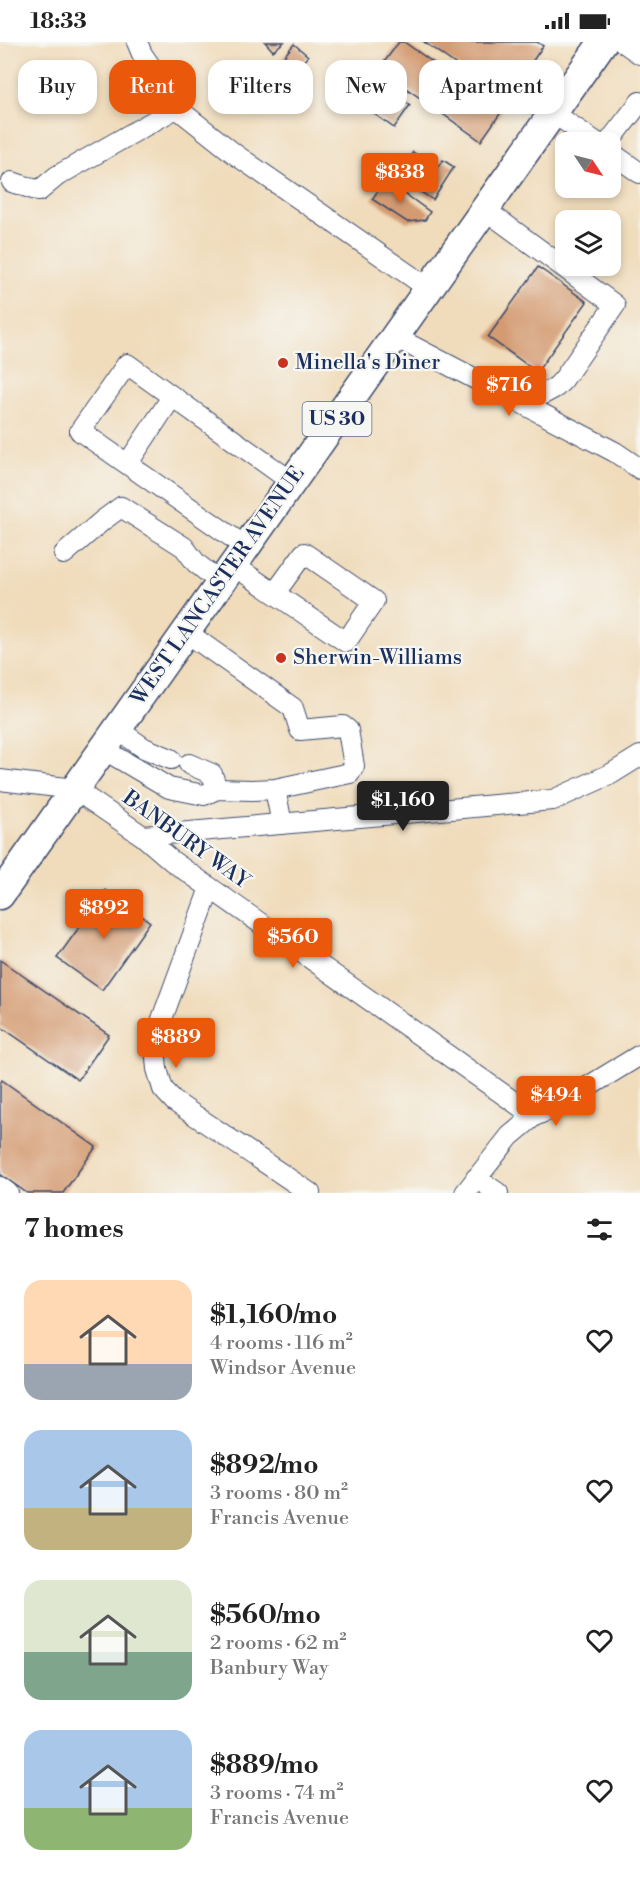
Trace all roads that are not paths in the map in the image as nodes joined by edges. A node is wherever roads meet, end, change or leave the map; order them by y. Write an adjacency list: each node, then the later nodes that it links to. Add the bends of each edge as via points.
1 (137, 42): 4 (street)
2 (603, 44): 3 (street); 5 (highway, WEST LANCASTER AVENUE / US 30)
3 (640, 54)
4 (146, 60)
5 (564, 97)
6 (640, 102): 12 (street)
7 (166, 114): 15 (street, via 57,176 39,191)
8 (183, 114): 17 (street)
9 (552, 114): 16 (highway, WEST LANCASTER AVENUE / US 30)
10 (556, 114): 11 (street)
11 (582, 132)
12 (617, 132)
13 (621, 160): 14 (street)
14 (640, 173)
15 (12, 183)
16 (484, 209): 17 (highway, WEST LANCASTER AVENUE / US 30); 20 (street, via 615,306 563,380)
17 (428, 288): 18 (highway, WEST LANCASTER AVENUE / US 30)
18 (395, 337): 20 (street); 23 (highway, WEST LANCASTER AVENUE / US 30)
19 (172, 397): 21 (street); 21 (street, via 127,364 80,431); 23 (street)
20 (525, 404): 22 (street)
21 (128, 463): 25 (street)
22 (640, 469)
23 (292, 482): 25 (highway, WEST LANCASTER AVENUE / US 30)
24 (64, 554): 25 (street, via 121,507 184,547 196,563)
25 (233, 565): 26 (street); 27 (highway, WEST LANCASTER AVENUE / US 30)
26 (275, 593): 26 (street, via 346,642 374,601 304,553)
27 (186, 632): 28 (highway, WEST LANCASTER AVENUE / US 30); 33 (street, via 293,708 300,730 343,726 348,730 354,766 350,773)
28 (110, 739): 31 (highway, WEST LANCASTER AVENUE / US 30); 32 (street, via 212,774); 32 (street, via 169,788 204,795)
29 (640, 756): 34 (street, via 553,800)
30 (0, 780): 31 (street)
31 (75, 789): 35 (street, BANBURY WAY); 37 (highway, WEST LANCASTER AVENUE / US 30)
32 (217, 789): 33 (street)
33 (275, 789): 34 (street)
34 (282, 824): 35 (street)
35 (142, 836): 36 (street, BANBURY WAY)
36 (210, 888): 39 (street, BANBURY WAY); 43 (street, via 155,1046 163,1089 175,1102)
37 (0, 895)
38 (640, 1055): 39 (street)
39 (534, 1116): 40 (street, via 510,1136)
40 (470, 1186): 44 (street)
41 (0, 1187): 42 (street)
42 (8, 1193)
43 (310, 1193)
44 (498, 1193)

